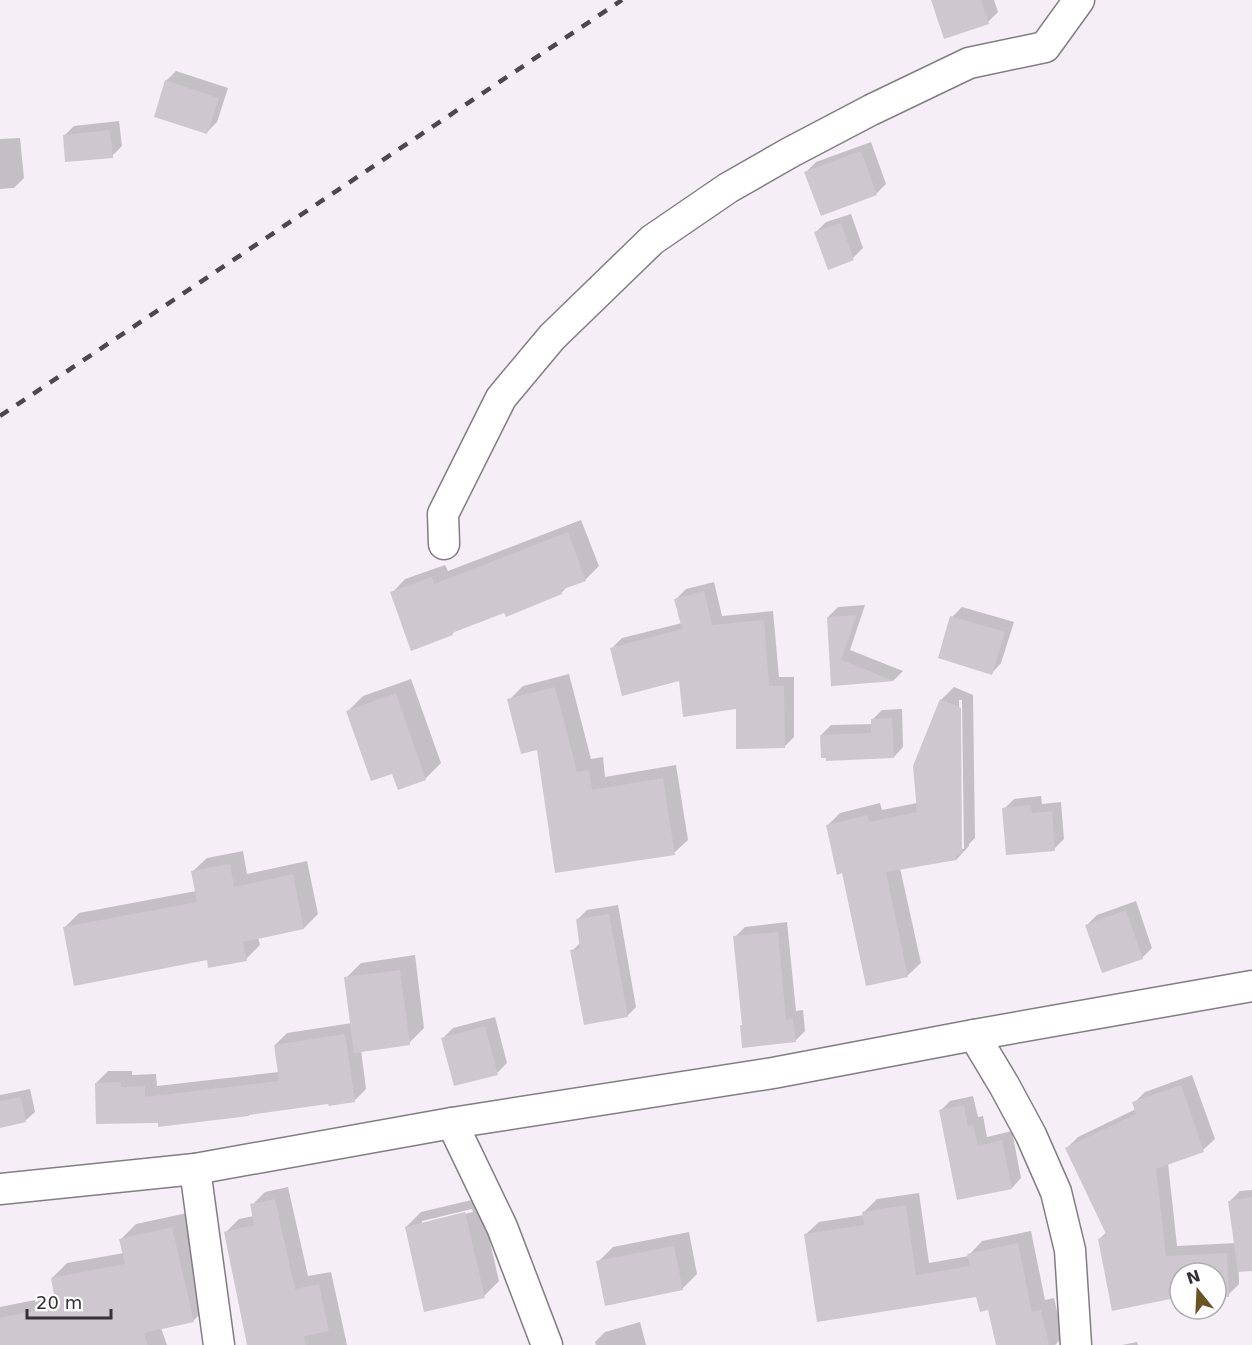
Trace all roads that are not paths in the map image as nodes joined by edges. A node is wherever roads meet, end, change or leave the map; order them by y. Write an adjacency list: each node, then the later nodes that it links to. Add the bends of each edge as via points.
1 (1079, 0): 2 (street, via 1045,47 969,63 890,101 728,188 652,240 552,337 501,398 443,514)
2 (444, 543)
3 (1252, 986): 4 (street)
4 (974, 1035): 5 (street, via 773,1073); 10 (street, via 1004,1085 1056,1192 1070,1250)
5 (452, 1123): 6 (street); 9 (street, via 502,1227)
6 (195, 1169): 7 (street); 8 (street)
7 (0, 1188)
8 (219, 1345)
9 (547, 1345)
10 (1076, 1345)

